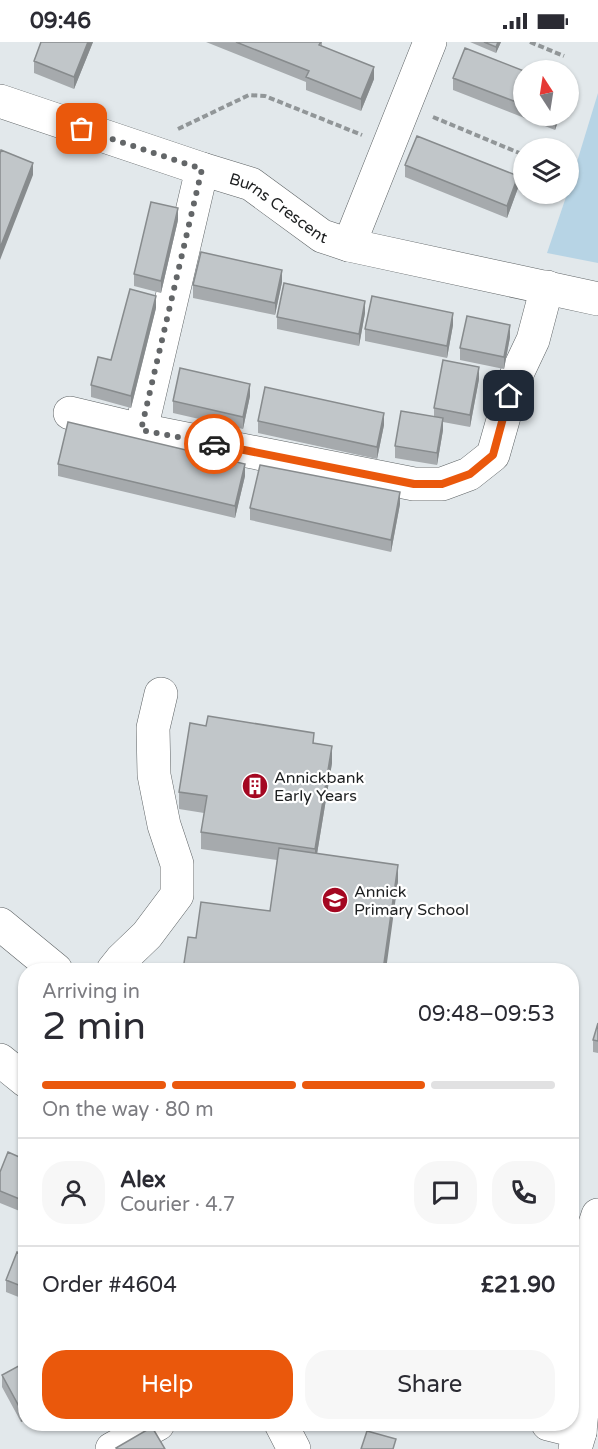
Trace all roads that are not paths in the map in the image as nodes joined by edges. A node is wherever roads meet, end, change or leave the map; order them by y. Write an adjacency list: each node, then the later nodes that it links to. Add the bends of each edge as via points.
1 (430, 42): 4 (street, Burns Crescent)
2 (0, 100): 3 (street, Burns Crescent)
3 (202, 169): 4 (street, Burns Crescent, via 251,184 322,236); 8 (street)
4 (349, 245): 5 (street)
5 (547, 287): 6 (street); 8 (street, via 493,455 470,474 442,484 414,484)
6 (598, 299)
7 (70, 413): 8 (street)
8 (141, 430)
9 (161, 694): 12 (street, via 153,728 153,775 177,864 177,896)
10 (0, 924): 11 (street)
11 (47, 963)
12 (119, 963)
13 (598, 1215): 17 (street, via 590,1239)
14 (145, 1431): 18 (street)
15 (285, 1431): 19 (street)
16 (561, 1431): 17 (street)
17 (578, 1440)
18 (112, 1449)
19 (294, 1449)

